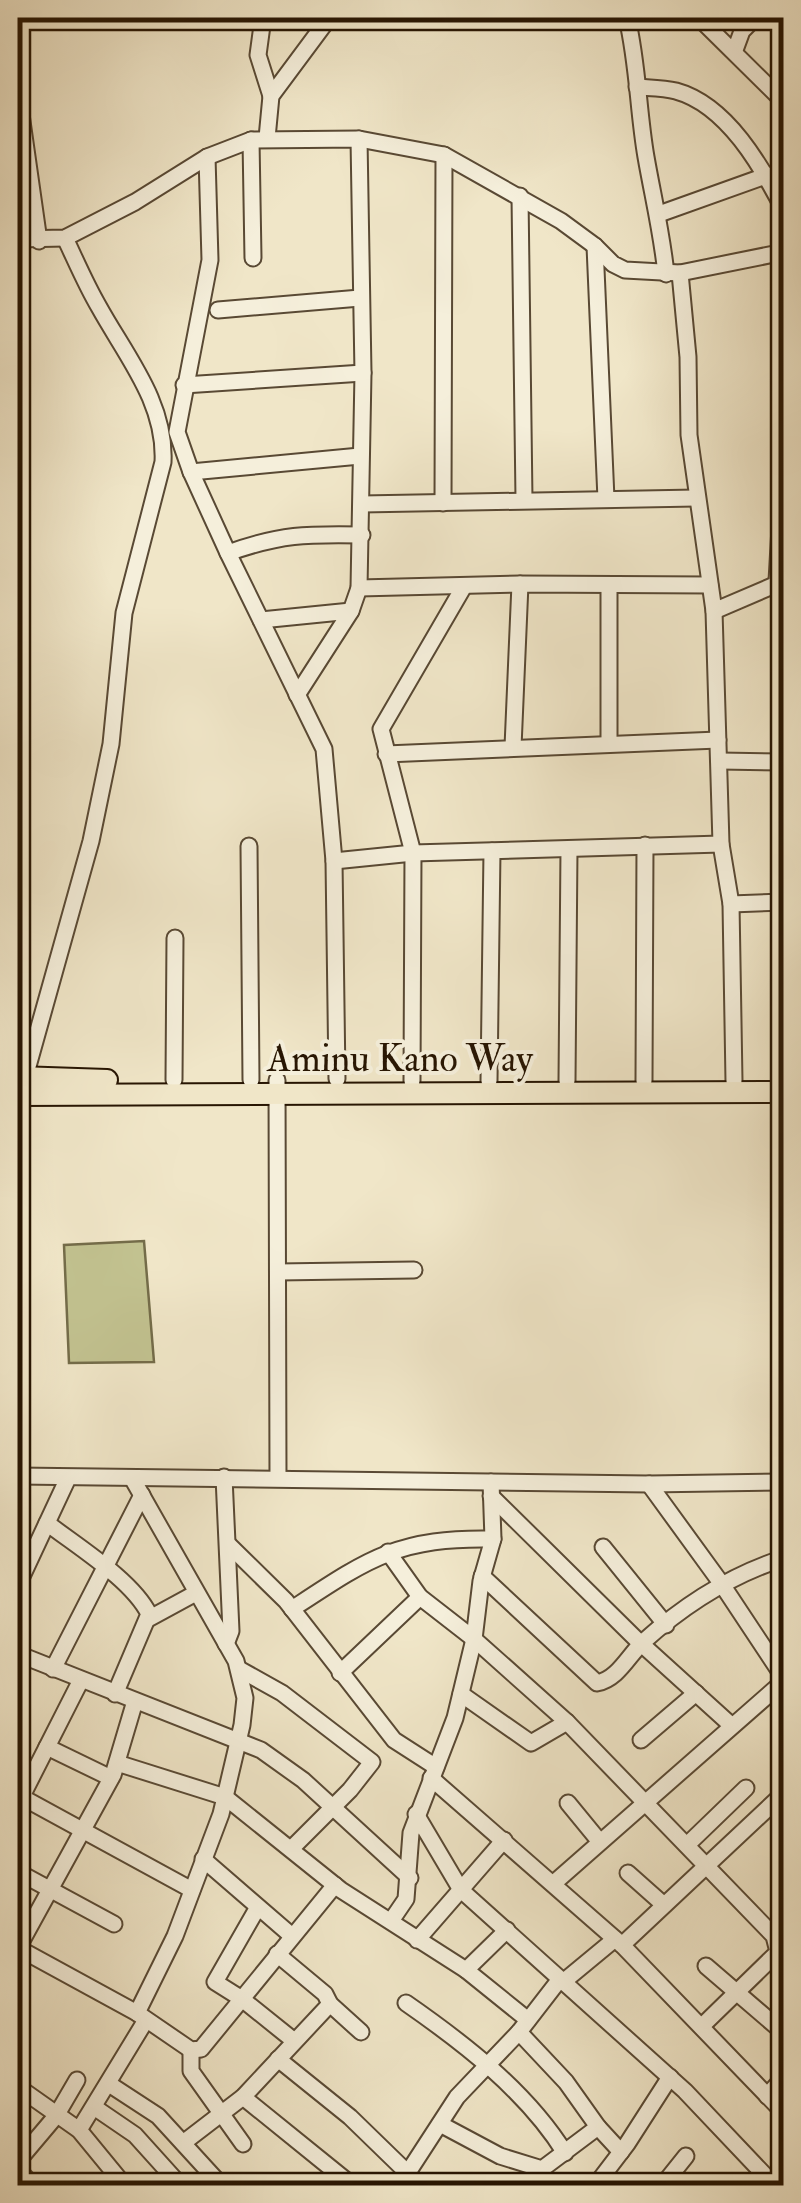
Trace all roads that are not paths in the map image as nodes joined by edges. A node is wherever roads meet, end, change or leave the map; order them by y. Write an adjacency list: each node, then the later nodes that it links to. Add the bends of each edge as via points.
1 (262, 18): 9 (street, via 258,54)
2 (329, 18): 9 (street)
3 (626, 18): 7 (street)
4 (699, 18): 6 (street)
5 (755, 18): 6 (street)
6 (734, 50): 10 (street)
7 (637, 87): 15 (street, via 675,91 706,107); 18 (street)
8 (18, 93): 21 (street)
9 (271, 96): 11 (street)
10 (784, 102)
11 (259, 139): 12 (street); 14 (street); 24 (street)
12 (359, 139): 13 (street); 26 (street)
13 (444, 156): 16 (street); 36 (street)
14 (207, 157): 19 (street); 29 (street, via 210,260)
15 (768, 175): 17 (street); 18 (street)
16 (520, 196): 22 (street); 34 (street)
17 (784, 210)
18 (660, 214): 25 (street)
19 (65, 238): 21 (street); 75 (street, via 139,373 164,444 124,614 111,744 91,840)
20 (18, 239): 21 (street)
21 (39, 241)
22 (596, 246): 25 (street, via 625,270); 35 (street)
23 (784, 252): 25 (street)
24 (253, 258)
25 (673, 273): 33 (street, via 688,357)
26 (360, 298): 27 (street); 28 (street)
27 (218, 310)
28 (363, 374): 29 (street); 30 (street)
29 (184, 384): 32 (street, via 177,432)
30 (360, 456): 32 (street); 37 (street)
31 (784, 456): 40 (street)
32 (191, 472): 39 (street)
33 (696, 498): 35 (street); 43 (street)
34 (524, 499): 35 (street); 36 (street)
35 (606, 499)
36 (443, 503): 37 (street)
37 (362, 504): 38 (street)
38 (362, 536): 39 (street, via 300,534); 44 (street)
39 (228, 552): 48 (street)
40 (780, 581): 47 (street)
41 (520, 584): 42 (street); 45 (street); 52 (street)
42 (609, 585): 43 (street); 51 (street)
43 (710, 585): 47 (street)
44 (359, 588): 45 (street); 46 (street)
45 (463, 588): 53 (street, via 381,729)
46 (351, 611): 48 (street); 49 (street)
47 (714, 612): 50 (street)
48 (262, 620): 49 (street)
49 (297, 695): 62 (street, via 324,749)
50 (718, 740): 51 (street); 54 (street)
51 (609, 744): 52 (street)
52 (512, 746): 53 (street)
53 (386, 754): 61 (street)
54 (720, 762): 55 (street); 56 (street)
55 (784, 762)
56 (721, 844): 57 (street); 64 (street)
57 (645, 845): 59 (street); 72 (street)
58 (248, 846): 68 (street)
59 (569, 848): 60 (street); 71 (street)
60 (492, 850): 61 (street); 70 (street)
61 (413, 853): 62 (street); 69 (street)
62 (334, 861): 66 (street)
63 (784, 902): 64 (street)
64 (731, 904): 73 (street)
65 (175, 938): 67 (street)
66 (337, 1079): 69 (main road, Aminu Kano Way); 76 (main road, Aminu Kano Way)
67 (174, 1080): 68 (main road, Aminu Kano Way); 75 (main road, Aminu Kano Way)
68 (252, 1080): 76 (main road, Aminu Kano Way)
69 (412, 1080): 70 (main road, Aminu Kano Way)
70 (489, 1081): 71 (main road, Aminu Kano Way)
71 (567, 1081): 72 (main road, Aminu Kano Way)
72 (644, 1081): 73 (main road, Aminu Kano Way)
73 (734, 1081): 74 (main road, Aminu Kano Way)
74 (784, 1081)
75 (20, 1083): 76 (main road, Aminu Kano Way)
76 (277, 1087): 77 (main road, Aminu Kano Way); 79 (street)
77 (784, 1092)
78 (414, 1270): 79 (street)
79 (278, 1272): 81 (street)
80 (18, 1476): 82 (street)
81 (278, 1477): 84 (street); 87 (street)
82 (68, 1478): 83 (street); 89 (street)
83 (132, 1478): 84 (street); 88 (street)
84 (224, 1478): 91 (street)
85 (784, 1482): 86 (street)
86 (649, 1484): 87 (street); 97 (street)
87 (491, 1489): 90 (street); 105 (street)
88 (142, 1496): 95 (street); 99 (street)
89 (48, 1523): 95 (street); 98 (street)
90 (493, 1539): 93 (street, via 442,1539); 96 (street)
91 (229, 1545): 101 (street); 106 (street, via 232,1631)
92 (603, 1547): 103 (street)
93 (388, 1552): 100 (street); 101 (street)
94 (784, 1558): 97 (street)
95 (105, 1568): 102 (street); 108 (street)
96 (482, 1576): 104 (street); 105 (street, via 597,1683 613,1676)
97 (721, 1583): 103 (street); 112 (street)
98 (18, 1585)
99 (196, 1593): 102 (street); 106 (street)
100 (420, 1598): 104 (street); 110 (street)
101 (292, 1609): 110 (street)
102 (150, 1618): 114 (street)
103 (666, 1624): 105 (street)
104 (474, 1639): 115 (street); 117 (street)
105 (641, 1643): 113 (street)
106 (226, 1644): 109 (street)
107 (18, 1654): 108 (street)
108 (53, 1669): 111 (street)
109 (239, 1669): 119 (street, via 245,1698); 130 (street, via 370,1759 372,1766)
110 (340, 1672): 123 (street, via 394,1740)
111 (80, 1680): 114 (street); 121 (street)
112 (784, 1680): 118 (street)
113 (696, 1693): 118 (street); 120 (street)
114 (115, 1694): 116 (street)
115 (460, 1694): 117 (street, via 531,1743); 123 (street)
116 (135, 1701): 119 (street); 122 (street)
117 (568, 1722): 128 (street)
118 (731, 1725): 128 (street)
119 (238, 1738): 125 (street); 130 (street, via 281,1762)
120 (641, 1740)
121 (47, 1747): 122 (street); 127 (street)
122 (114, 1770): 125 (street); 133 (street)
123 (434, 1773): 131 (street); 134 (street)
124 (746, 1788): 136 (street)
125 (225, 1796): 137 (street); 138 (street)
126 (777, 1798): 132 (street); 139 (street)
127 (19, 1799): 133 (street)
128 (646, 1801): 135 (street); 136 (street)
129 (568, 1803): 135 (street)
130 (333, 1807): 137 (street); 142 (street)
131 (416, 1814): 142 (street); 147 (street)
132 (784, 1820)
133 (85, 1830): 145 (street); 146 (street)
134 (504, 1840): 143 (street); 147 (street)
135 (600, 1842): 143 (street)
136 (688, 1844): 139 (street)
137 (290, 1849): 144 (street)
138 (204, 1859): 146 (street); 149 (street)
139 (708, 1864): 148 (street); 156 (street)
140 (18, 1872): 145 (street)
141 (628, 1873): 148 (street)
142 (410, 1878): 150 (street)
143 (554, 1883): 155 (street)
144 (335, 1885): 150 (street); 153 (street)
145 (48, 1889): 151 (street); 165 (street, via 18,1948)
146 (192, 1890): 165 (street)
147 (461, 1890): 152 (street); 154 (street)
148 (664, 1905): 155 (street)
149 (258, 1906): 153 (street); 162 (street, via 215,1982)
150 (391, 1921): 154 (street)
151 (114, 1924)
152 (507, 1930): 159 (street); 160 (street)
153 (292, 1936): 157 (street)
154 (416, 1940): 159 (street)
155 (618, 1942): 160 (street); 167 (street)
156 (781, 1948): 161 (street)
157 (277, 1954): 162 (street); 164 (street)
158 (706, 1966): 161 (street)
159 (466, 1970): 166 (street)
160 (562, 1980): 166 (street); 174 (street)
161 (737, 1993): 167 (street); 169 (street)
162 (242, 1999): 170 (street); 171 (street, via 210,2040)
163 (406, 2003): 173 (street)
164 (330, 2004): 168 (street); 170 (street)
165 (142, 2017): 171 (street); 177 (street)
166 (524, 2026): 173 (street); 186 (street)
167 (702, 2026): 179 (street)
168 (361, 2032)
169 (784, 2034)
170 (293, 2040): 172 (street)
171 (191, 2050): 183 (street, via 191,2070)
172 (278, 2059): 180 (street); 196 (street)
173 (486, 2065): 185 (street); 191 (street, via 533,2109)
174 (670, 2077): 190 (street); 197 (street)
175 (784, 2077): 179 (street)
176 (77, 2080): 184 (street)
177 (109, 2084): 181 (street); 188 (street, via 158,2116)
178 (18, 2087): 184 (street)
179 (767, 2096): 182 (street)
180 (243, 2097): 183 (street); 202 (street)
181 (94, 2107): 187 (street); 200 (street, via 135,2135)
182 (784, 2113)
183 (220, 2114): 188 (street); 189 (street)
184 (56, 2116): 187 (street); 193 (street)
185 (440, 2124): 195 (street, via 500,2156); 196 (street)
186 (598, 2128): 190 (street); 191 (street)
187 (79, 2130): 199 (street)
188 (183, 2144): 201 (street)
189 (243, 2144)
190 (621, 2152): 205 (street)
191 (564, 2154): 195 (street)
192 (686, 2156): 206 (street)
193 (18, 2161)
194 (18, 2169): 198 (street)
195 (542, 2169): 204 (street)
196 (406, 2174): 203 (street)
197 (765, 2182)
198 (33, 2186)
199 (125, 2186)
200 (181, 2186)
201 (222, 2186)
202 (353, 2186)
203 (421, 2186)
204 (550, 2186)
205 (595, 2186)
206 (662, 2186)

